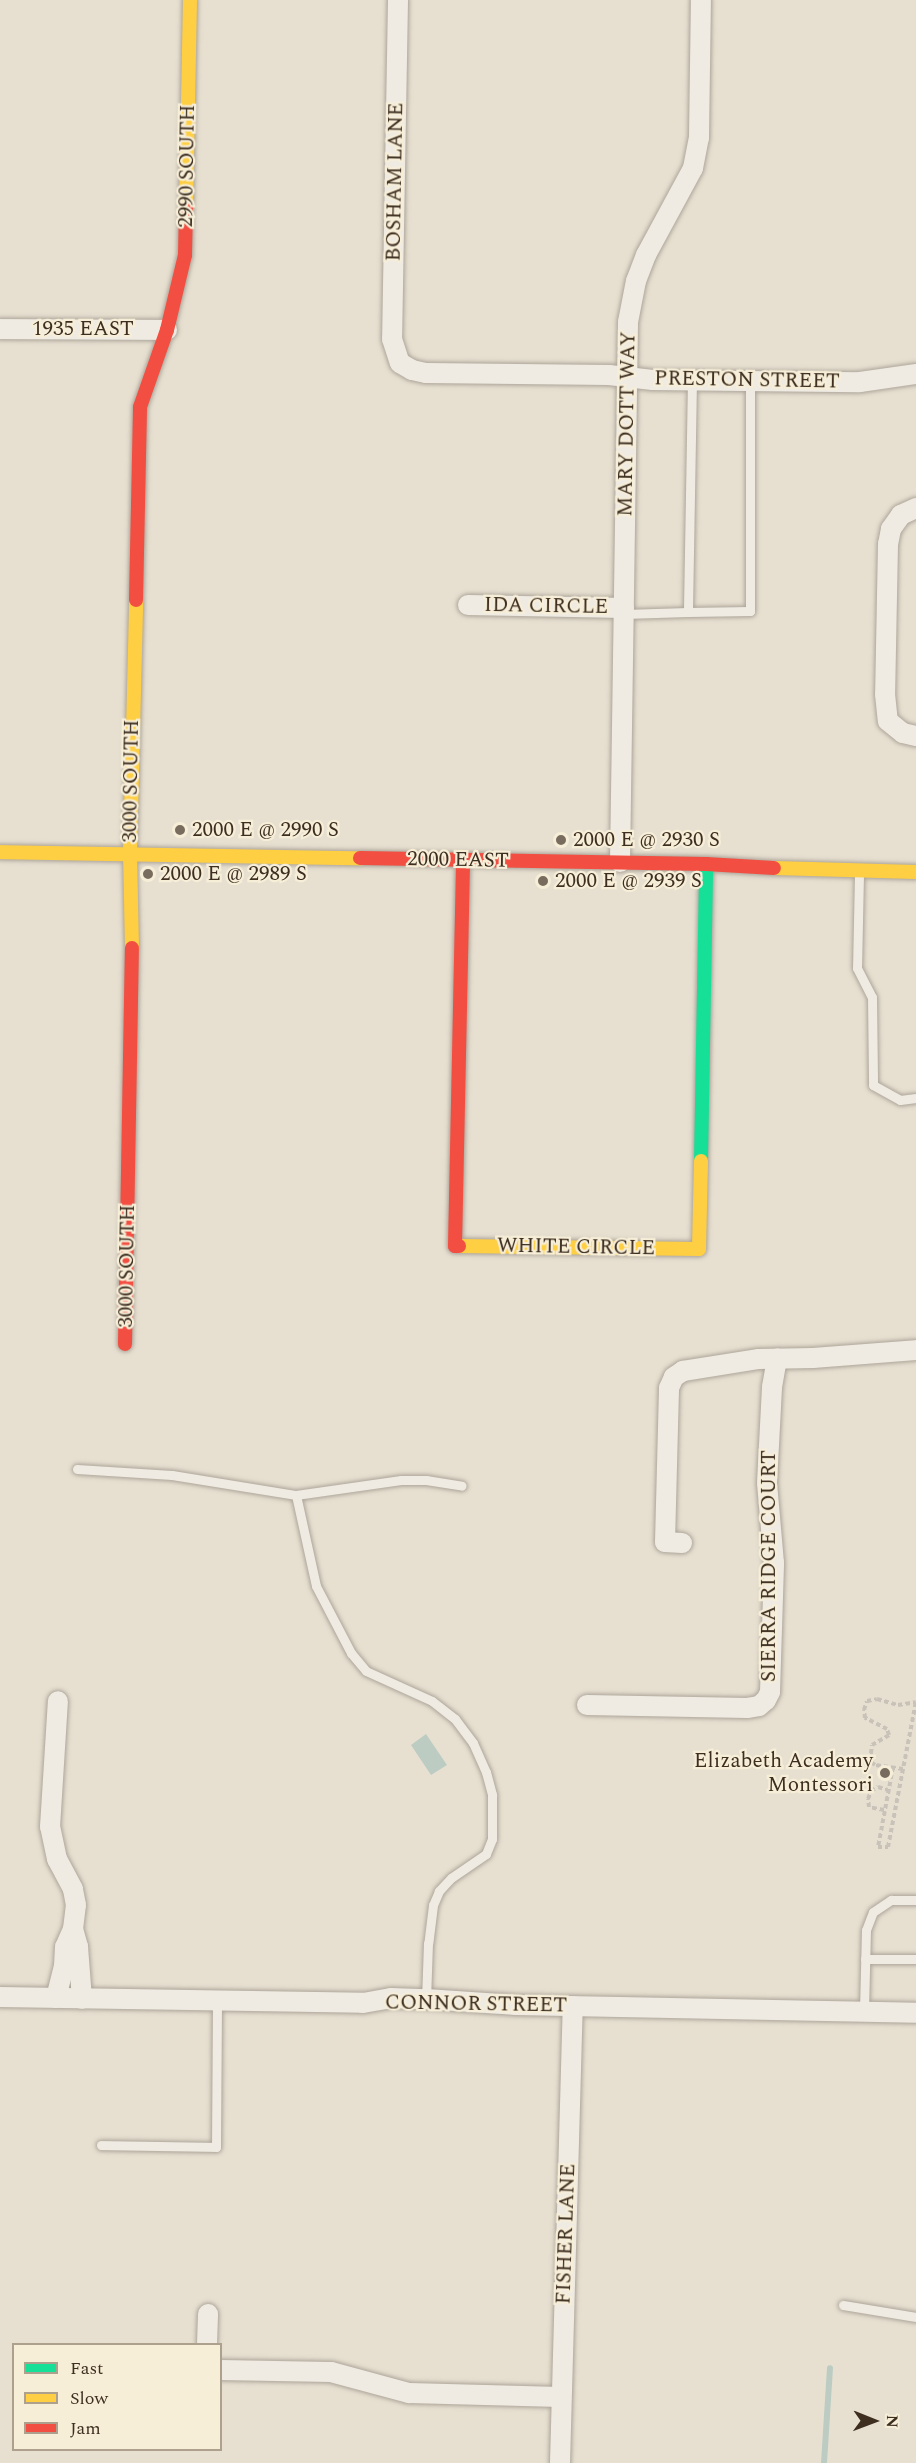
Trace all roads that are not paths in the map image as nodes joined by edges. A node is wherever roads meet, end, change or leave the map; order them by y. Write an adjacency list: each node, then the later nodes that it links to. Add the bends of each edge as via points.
1 (190, 0): 5 (street, 2990 SOUTH, via 185,255)
2 (398, 0): 6 (street, BOSHAM LANE, via 392,339)
3 (701, 0): 8 (street, MARY DOTT WAY, via 699,138 689,177 636,281 628,322)
4 (0, 329): 5 (street, 1935 EAST)
5 (167, 330): 17 (street, 3000 SOUTH, via 140,407)
6 (400, 363): 8 (street, PRESTON STREET, via 426,373)
7 (916, 374): 10 (street, PRESTON STREET, via 860,382)
8 (628, 377): 9 (street, PRESTON STREET); 13 (street, MARY DOTT WAY)
9 (692, 380): 10 (street, PRESTON STREET); 14 (lane)
10 (750, 381): 14 (lane, via 750,611)
11 (908, 511): 15 (street, via 891,529 888,544 886,712 894,727)
12 (468, 604): 13 (street, IDA CIRCLE)
13 (624, 611): 14 (lane); 19 (street, MARY DOTT WAY)
14 (688, 612)
15 (916, 736)
16 (0, 852): 17 (street, 2000 EAST)
17 (130, 854): 18 (street, 2000 EAST); 24 (street, 3000 SOUTH, via 133,902)
18 (463, 860): 19 (street, 2000 EAST); 20 (street, WHITE CIRCLE, via 455,1246 699,1249)
19 (620, 862): 20 (street, 2000 EAST)
20 (706, 864): 21 (street, 2000 EAST)
21 (858, 871): 22 (street, 2000 EAST); 23 (lane, via 857,968 872,997 873,1085 900,1100)
22 (916, 872)
23 (916, 1098)
24 (125, 1344)
25 (916, 1350): 26 (street)
26 (777, 1358): 30 (street, via 682,1371 674,1377 669,1388 665,1542); 32 (street, SIERRA RIDGE COURT, via 767,1483 774,1563 770,1692 766,1700 747,1708)
27 (77, 1469): 29 (lane, via 172,1475)
28 (462, 1486): 29 (lane, via 401,1480)
29 (296, 1495): 40 (lane, via 316,1586 351,1653 366,1671 432,1701 455,1719 473,1743 492,1795 492,1839 486,1854 451,1878 433,1905)
30 (681, 1543)
31 (58, 1701): 34 (street, via 50,1827 57,1859 75,1898)
32 (587, 1705)
33 (916, 1900): 35 (lane, via 891,1900 873,1912 866,1930)
34 (73, 1929): 38 (street, via 65,1947); 39 (street)
35 (865, 1959): 36 (lane); 43 (lane)
36 (916, 1959)
37 (0, 1997): 38 (street, CONNOR STREET)
38 (56, 1998): 39 (street, CONNOR STREET)
39 (82, 1999): 41 (street, CONNOR STREET)
40 (426, 1999): 41 (street, CONNOR STREET, via 392,1998 363,2003); 42 (street, CONNOR STREET)
41 (217, 2001): 45 (lane, via 216,2147)
42 (573, 2006): 43 (street, CONNOR STREET); 51 (street, FISHER LANE)
43 (864, 2012): 44 (street, CONNOR STREET)
44 (916, 2013)
45 (101, 2145)
46 (843, 2305): 48 (lane)
47 (208, 2314): 49 (street)
48 (916, 2318)
49 (207, 2343)
50 (222, 2370): 51 (street, via 331,2372 409,2393)
51 (561, 2397): 52 (street, FISHER LANE)
52 (560, 2463)

